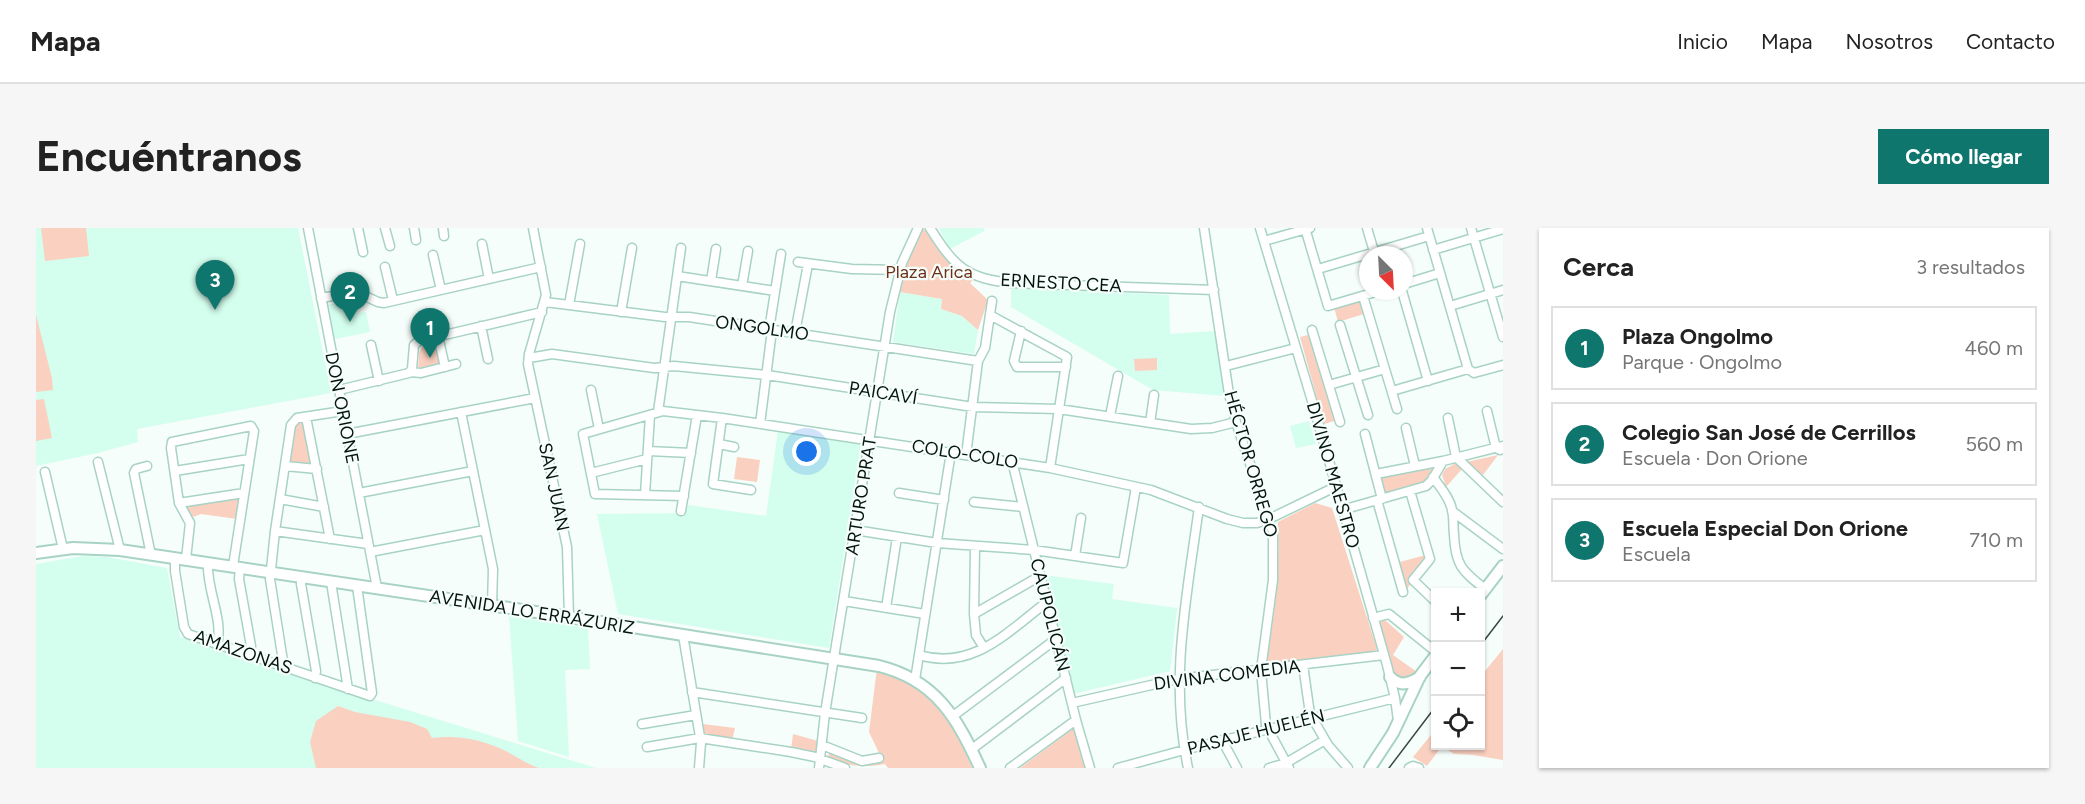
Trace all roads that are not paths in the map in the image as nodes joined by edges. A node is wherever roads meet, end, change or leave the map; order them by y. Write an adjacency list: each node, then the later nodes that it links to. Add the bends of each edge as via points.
1 (308, 228): 48 (street, DON ORIONE)
2 (358, 228): 28 (street)
3 (386, 228): 20 (street)
4 (414, 228): 16 (street)
5 (533, 228): 33 (street)
6 (918, 228): 34 (street, ARTURO PRAT)
7 (930, 228): 43 (street, ERNESTO CEA, via 959,267 981,278 1012,283)
8 (1204, 228): 43 (street, HÉCTOR ORREGO)
9 (1260, 228): 17 (street, DIVINO MAESTRO)
10 (1307, 228): 17 (street); 35 (street)
11 (1367, 228): 21 (street)
12 (1470, 228): 15 (street)
13 (1503, 230): 15 (street)
14 (1428, 232): 22 (street); 26 (street)
15 (1474, 238): 26 (street); 46 (street)
16 (417, 240)
17 (1264, 242): 70 (street, DIVINO MAESTRO)
18 (482, 244): 38 (street)
19 (580, 244): 54 (street)
20 (390, 246)
21 (1373, 246)
22 (1394, 246)
23 (632, 248): 57 (street)
24 (681, 248): 37 (street)
25 (716, 249): 39 (street)
26 (1433, 250): 36 (street)
27 (748, 251): 41 (street)
28 (363, 252)
29 (782, 254): 45 (street)
30 (433, 255): 42 (street)
31 (1359, 258): 35 (street)
32 (386, 267): 49 (street)
33 (541, 267): 38 (street); 53 (street)
34 (900, 270): 65 (street, via 803,263); 69 (street, ARTURO PRAT)
35 (1318, 270): 47 (street, via 1328,306)
36 (1440, 273): 40 (street); 55 (street)
37 (677, 276): 39 (street); 59 (street)
38 (489, 279): 42 (street)
39 (711, 281): 41 (street)
40 (1413, 281)
41 (742, 286): 45 (street)
42 (441, 290): 49 (street)
43 (1214, 290): 76 (street, HÉCTOR ORREGO)
44 (1503, 290): 46 (street)
45 (775, 291): 62 (street)
46 (1490, 294): 55 (street); 67 (street)
47 (1359, 297)
48 (321, 298): 49 (street, via 356,292 380,303); 89 (street, DON ORIONE)
49 (393, 300)
50 (1365, 300): 80 (street)
51 (1405, 300): 87 (street)
52 (992, 301): 58 (street)
53 (545, 302): 54 (street, ONGOLMO); 56 (street)
54 (568, 305): 57 (street, ONGOLMO)
55 (1450, 306): 81 (street)
56 (542, 312): 61 (street); 71 (street)
57 (621, 312): 59 (street, ONGOLMO)
58 (990, 315): 64 (street); 73 (street, via 984,351)
59 (671, 317): 62 (street, ONGOLMO); 79 (street)
60 (1340, 325): 85 (street)
61 (481, 326): 66 (street); 72 (street)
62 (770, 330): 65 (street, ONGOLMO); 83 (street)
63 (1312, 330): 88 (street)
64 (1021, 331): 78 (street, via 1067,357); 78 (street, via 1014,362 1017,367)
65 (795, 333): 69 (street, ONGOLMO)
66 (438, 336): 77 (street); 82 (street, via 415,343)
67 (1503, 337)
68 (371, 345): 86 (street)
69 (885, 346): 73 (street, ONGOLMO); 91 (street, ARTURO PRAT)
70 (1296, 348): 76 (street); 140 (street, DIVINO MAESTRO)
71 (529, 357): 79 (street, PAICAVÍ, via 552,354); 94 (street, SAN JUAN)
72 (488, 359)
73 (978, 361): 95 (street)
74 (456, 364): 77 (street)
75 (1503, 365): 81 (street, via 1474,373)
76 (1226, 366): 108 (street, HÉCTOR ORREGO)
77 (445, 367): 82 (street)
78 (1066, 367): 96 (street)
79 (664, 368): 83 (street, PAICAVÍ); 101 (street)
80 (1385, 369): 85 (street); 92 (street)
81 (1468, 369): 87 (street)
82 (411, 372): 86 (street)
83 (767, 375): 91 (street, PAICAVÍ); 111 (street)
84 (1118, 376): 104 (street)
85 (1356, 377): 88 (street); 103 (street)
86 (379, 381): 89 (street)
87 (1428, 381): 92 (street)
88 (1329, 385): 109 (street)
89 (339, 390): 98 (street, DON ORIONE)
90 (591, 390): 113 (street)
91 (877, 392): 95 (street, PAICAVÍ); 116 (street, ARTURO PRAT)
92 (1392, 392): 97 (street)
93 (1154, 395): 110 (street)
94 (535, 398): 100 (street); 197 (street, SAN JUAN, via 567,547)
95 (973, 407): 96 (street, PAICAVÍ); 123 (street)
96 (1059, 409): 104 (street, PAICAVÍ); 131 (street)
97 (1397, 409)
98 (343, 411): 105 (street); 114 (street, DON ORIONE)
99 (1487, 411): 119 (street)
100 (461, 412): 114 (street); 134 (street)
101 (654, 413): 102 (street, COLO-COLO); 113 (street, COLO-COLO); 122 (street)
102 (697, 415): 106 (street, COLO-COLO); 121 (street)
103 (1368, 415)
104 (1110, 416): 110 (street, PAICAVÍ)
105 (306, 417): 129 (street, via 295,419 291,425); 132 (street)
106 (723, 418): 111 (street, COLO-COLO); 117 (street)
107 (1448, 418): 124 (street)
108 (1236, 422): 110 (street, PAICAVÍ, via 1198,430); 161 (street, HÉCTOR ORREGO)
109 (1340, 422)
110 (1150, 423)
111 (760, 424): 116 (street, COLO-COLO)
112 (1406, 428): 130 (street)
113 (599, 429): 136 (street, COLO-COLO, via 583,434)
114 (347, 434): 145 (street, DON ORIONE)
115 (1365, 434): 137 (street)
116 (870, 440): 120 (street, COLO-COLO); 163 (street, ARTURO PRAT)
117 (719, 444): 118 (street); 141 (street, via 713,484)
118 (734, 447)
119 (1501, 448): 124 (street)
120 (951, 452): 123 (street, COLO-COLO); 149 (street)
121 (690, 453): 122 (street); 147 (street)
122 (647, 455): 136 (street); 146 (street)
123 (966, 455): 126 (street, COLO-COLO)
124 (1449, 458): 130 (street); 138 (street); 152 (street)
125 (249, 459): 133 (street); 133 (street, via 253,427 248,426 174,441 171,444); 143 (street)
126 (1012, 461): 131 (street, COLO-COLO); 155 (street, CAUPOLICÁN)
127 (98, 462): 172 (street)
128 (147, 466): 175 (street, via 136,469 134,474)
129 (285, 466): 132 (street); 148 (street)
130 (1415, 466): 137 (street)
131 (1050, 468): 139 (street, COLO-COLO)
132 (317, 469): 154 (street)
133 (175, 471): 153 (street)
134 (473, 471): 145 (street); 162 (street)
135 (45, 472): 170 (street)
136 (591, 473): 146 (street, via 595,494)
137 (1377, 474): 150 (street)
138 (1433, 477): 142 (street, via 1426,486); 159 (street)
139 (1136, 487): 156 (street, COLO-COLO); 176 (street, via 1124,563)
140 (1335, 487): 157 (street, DIVINO MAESTRO); 161 (street, COLO-COLO)
141 (751, 490)
142 (1410, 491): 150 (street); 190 (street, via 1429,558 1413,580)
143 (244, 492): 153 (street); 180 (street)
144 (899, 493): 149 (street)
145 (359, 494): 169 (street, DON ORIONE)
146 (645, 495): 147 (street)
147 (684, 496): 158 (street)
148 (280, 499): 154 (street); 164 (street)
149 (944, 500): 167 (street)
150 (1380, 500): 157 (street); 189 (street)
151 (974, 502): 155 (street)
152 (1503, 502)
153 (179, 503): 177 (street, via 190,523)
154 (324, 507): 166 (street)
155 (1023, 507): 173 (street, CAUPOLICÁN)
156 (1199, 507): 161 (street, COLO-COLO, via 1238,522); 216 (street)
157 (1342, 510): 198 (street, DIVINO MAESTRO)
158 (681, 511)
159 (1452, 511): 171 (street); 187 (street, via 1456,558)
160 (1081, 518): 176 (street)
161 (1269, 519): 211 (street, HÉCTOR ORREGO, via 1274,571)
162 (485, 530): 169 (street); 193 (street, via 493,575)
163 (855, 530): 165 (street); 191 (street, ARTURO PRAT)
164 (275, 531): 166 (street); 181 (street)
165 (897, 537): 167 (street); 194 (street)
166 (330, 539): 169 (street)
167 (937, 543): 168 (street); 195 (street)
168 (975, 546): 173 (street); 196 (street)
169 (369, 548): 186 (street, DON ORIONE)
170 (63, 549): 172 (main road, AVENIDA LO ERRÁZURIZ); 174 (main road, AVENIDA LO ERRÁZURIZ)
171 (1503, 549)
172 (120, 550): 175 (main road, AVENIDA LO ERRÁZURIZ)
173 (1034, 550): 176 (street); 182 (street, CAUPOLICÁN)
174 (36, 553)
175 (151, 555): 177 (main road, AVENIDA LO ERRÁZURIZ)
176 (1076, 556)
177 (180, 559): 178 (main road, AVENIDA LO ERRÁZURIZ); 201 (street, AMAZONAS, via 175,571 185,630)
178 (208, 563): 180 (main road, AVENIDA LO ERRÁZURIZ); 201 (street)
179 (1503, 566): 188 (main road)
180 (237, 567): 181 (main road, AVENIDA LO ERRÁZURIZ); 204 (street)
181 (270, 572): 183 (main road, AVENIDA LO ERRÁZURIZ); 210 (street)
182 (1040, 576): 192 (street, CAUPOLICÁN); 196 (street)
183 (301, 578): 184 (main road, AVENIDA LO ERRÁZURIZ); 214 (street)
184 (331, 582): 185 (main road, AVENIDA LO ERRÁZURIZ); 218 (street)
185 (357, 586): 186 (main road, AVENIDA LO ERRÁZURIZ); 218 (street, AMAZONAS, via 371,696)
186 (376, 588): 193 (main road, AVENIDA LO ERRÁZURIZ)
187 (1479, 588)
188 (1485, 589)
189 (1403, 592)
190 (1431, 597)
191 (844, 601): 194 (street); 207 (street, ARTURO PRAT)
192 (1047, 602): 200 (street, CAUPOLICÁN); 202 (street)
193 (492, 606): 197 (main road, AVENIDA LO ERRÁZURIZ)
194 (886, 608): 195 (street)
195 (925, 614): 205 (street)
196 (974, 614): 202 (street, via 976,635)
197 (569, 617): 199 (main road, AVENIDA LO ERRÁZURIZ)
198 (1373, 618): 203 (street, via 1389,614); 206 (street, DIVINO MAESTRO)
199 (683, 635): 207 (main road, AVENIDA LO ERRÁZURIZ); 219 (street)
200 (1056, 639): 215 (street, CAUPOLICÁN); 224 (street)
201 (218, 645): 204 (street, AMAZONAS)
202 (984, 648): 205 (street, via 941,660)
203 (1431, 649)
204 (250, 655): 210 (street, AMAZONAS)
205 (919, 655): 217 (street)
206 (1384, 655): 209 (street, DIVINA COMEDIA); 213 (street, DIVINO MAESTRO)
207 (835, 658): 217 (main road, AVENIDA LO ERRÁZURIZ, via 888,668); 222 (street, ARTURO PRAT)
208 (1431, 660): 212 (main road)
209 (1303, 665): 211 (street, DIVINA COMEDIA); 226 (street)
210 (282, 666): 214 (street, AMAZONAS)
211 (1261, 670): 216 (street, DIVINA COMEDIA); 230 (street, HÉCTOR ORREGO)
212 (1420, 676): 213 (main road, via 1404,684); 229 (main road)
213 (1390, 677): 220 (street, DIVINO MAESTRO)
214 (315, 678): 218 (street, AMAZONAS)
215 (1066, 678): 221 (street, CAUPOLICÁN); 236 (street)
216 (1178, 679): 221 (street, DIVINA COMEDIA); 237 (street)
217 (915, 680): 224 (main road, AVENIDA LO ERRÁZURIZ, via 937,696)
218 (348, 689)
219 (692, 692): 222 (street); 223 (street)
220 (1395, 698): 226 (street, PASAJE HUELÉN); 229 (street, DIVINO MAESTRO)
221 (1072, 703): 227 (street, CAUPOLICÁN)
222 (825, 713): 225 (street); 234 (street, ARTURO PRAT)
223 (696, 715): 228 (street); 231 (street)
224 (953, 716): 236 (main road, AVENIDA LO ERRÁZURIZ)
225 (862, 718)
226 (1313, 718): 230 (street, PASAJE HUELÉN); 233 (street)
227 (1076, 720): 245 (street); 246 (street, CAUPOLICÁN)
228 (642, 724)
229 (1399, 724): 252 (main road)
230 (1268, 729): 232 (street, PASAJE HUELÉN); 241 (street, HÉCTOR ORREGO)
231 (700, 738): 235 (street); 239 (street, via 791,752); 242 (street)
232 (1222, 740): 237 (street, PASAJE HUELÉN); 249 (street)
233 (1325, 740): 241 (street); 251 (street)
234 (822, 745): 238 (street, via 862,761); 239 (street, ARTURO PRAT)
235 (647, 747)
236 (972, 749): 244 (main road, AVENIDA LO ERRÁZURIZ)
237 (1184, 750): 240 (street, PASAJE HUELÉN); 248 (street)
238 (879, 758)
239 (820, 764): 243 (street)
240 (1138, 765): 247 (street, PASAJE HUELÉN)
241 (1287, 765): 250 (street)
242 (699, 768)
243 (845, 768)
244 (980, 768)
245 (1010, 768)
246 (1090, 768)
247 (1118, 768)
248 (1188, 768)
249 (1237, 768)
250 (1269, 768)
251 (1348, 768)
252 (1370, 768)

